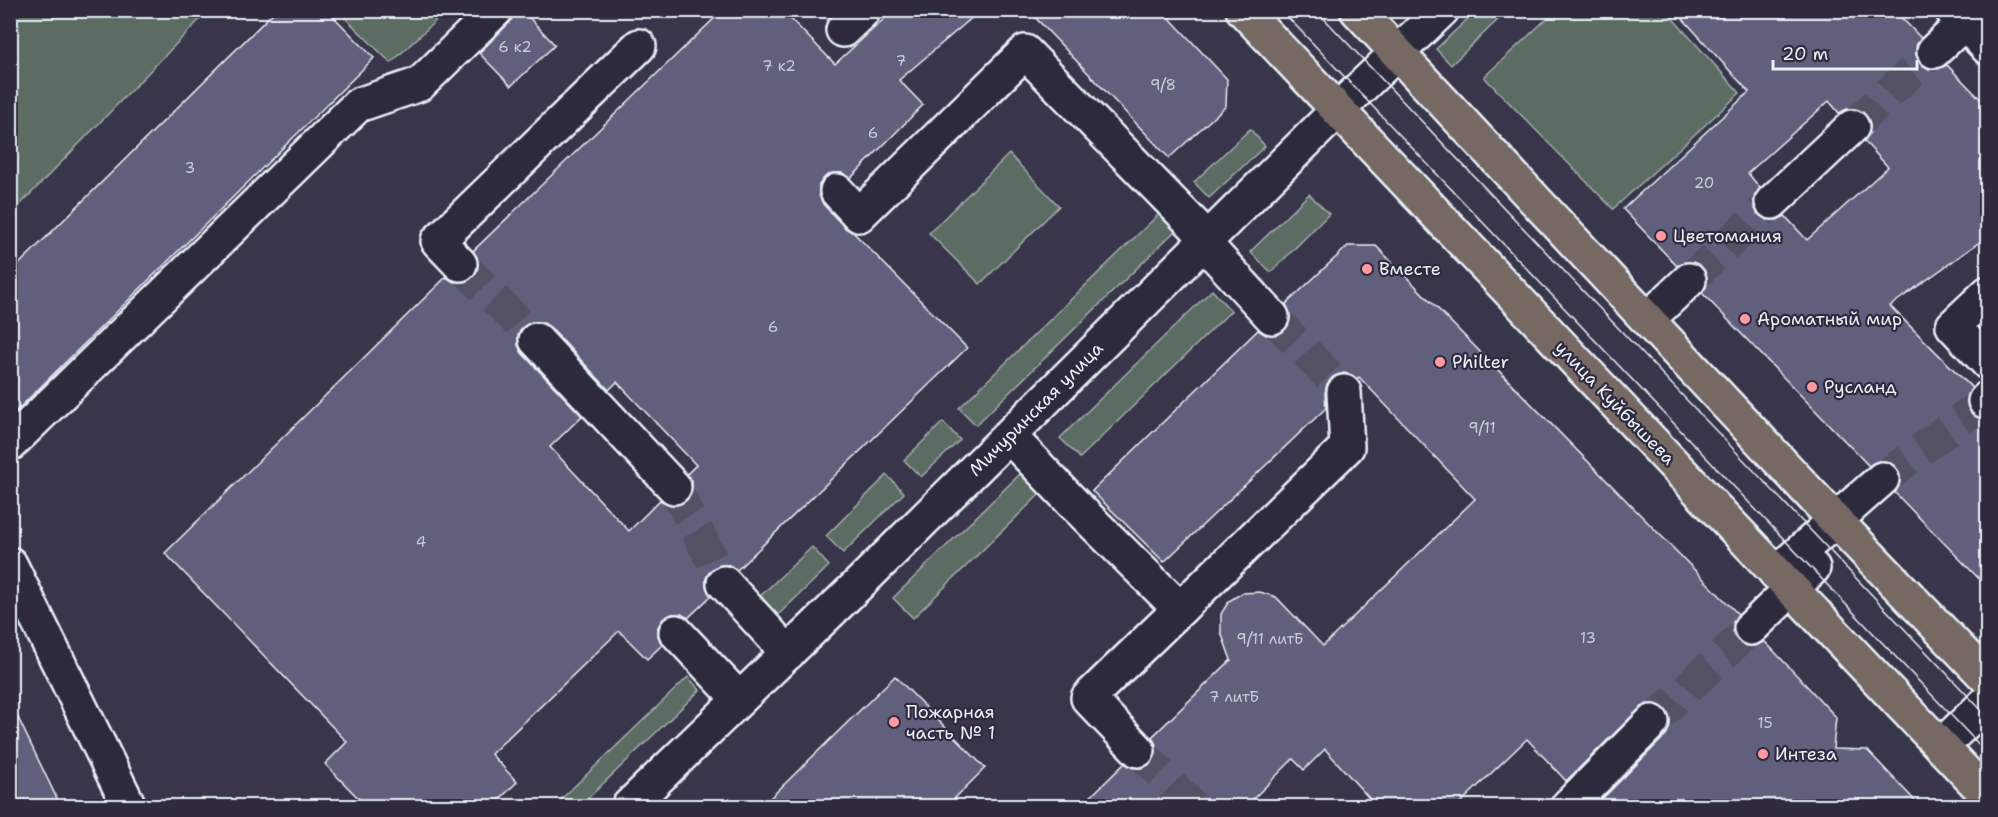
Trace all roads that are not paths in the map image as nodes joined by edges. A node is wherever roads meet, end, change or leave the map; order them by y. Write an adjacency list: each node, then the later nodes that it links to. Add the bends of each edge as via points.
1 (496, 10): 24 (street, via 420,84 358,105)
2 (1243, 10): 10 (main road, улица Куйбышева)
3 (1357, 10): 9 (main road)
4 (1442, 10): 9 (street, Мичуринская улица)
5 (1958, 17): 7 (street); 8 (street)
6 (639, 46): 15 (street, via 438,241)
7 (1988, 48)
8 (1934, 51)
9 (1397, 53): 10 (street, Мичуринская улица); 19 (main road)
10 (1337, 111): 14 (street, Мичуринская улица); 29 (main road, улица Куйбышева)
11 (1852, 127): 13 (street)
12 (837, 191): 14 (street, via 860,215 1024,52)
13 (1772, 202)
14 (1206, 241): 18 (street); 23 (street, Мичуринская улица)
15 (460, 264)
16 (1689, 280): 19 (street)
17 (1988, 294): 21 (street, via 1953,326)
18 (1272, 317)
19 (1648, 319): 27 (main road)
20 (536, 340): 26 (street)
21 (1988, 363)
22 (1344, 392): 31 (street, via 1347,447)
23 (1009, 436): 31 (street); 34 (street, Мичуринская улица)
24 (10, 444)
25 (1882, 479): 27 (street)
26 (674, 487)
27 (1842, 527): 29 (street); 35 (main road)
28 (10, 564): 42 (street)
29 (1783, 581): 32 (street); 39 (main road, улица Куйбышева)
30 (724, 583): 34 (street)
31 (1180, 609): 40 (street, via 1088,698)
32 (1751, 628)
33 (682, 649): 36 (street)
34 (788, 653): 36 (street, Мичуринская улица)
35 (1988, 679)
36 (740, 699): 43 (street, Мичуринская улица)
37 (1988, 701): 39 (street)
38 (1652, 722): 44 (street)
39 (1941, 746): 41 (main road, улица Куйбышева)
40 (1138, 750)
41 (1988, 796)
42 (129, 807)
43 (629, 807)
44 (1568, 807)

